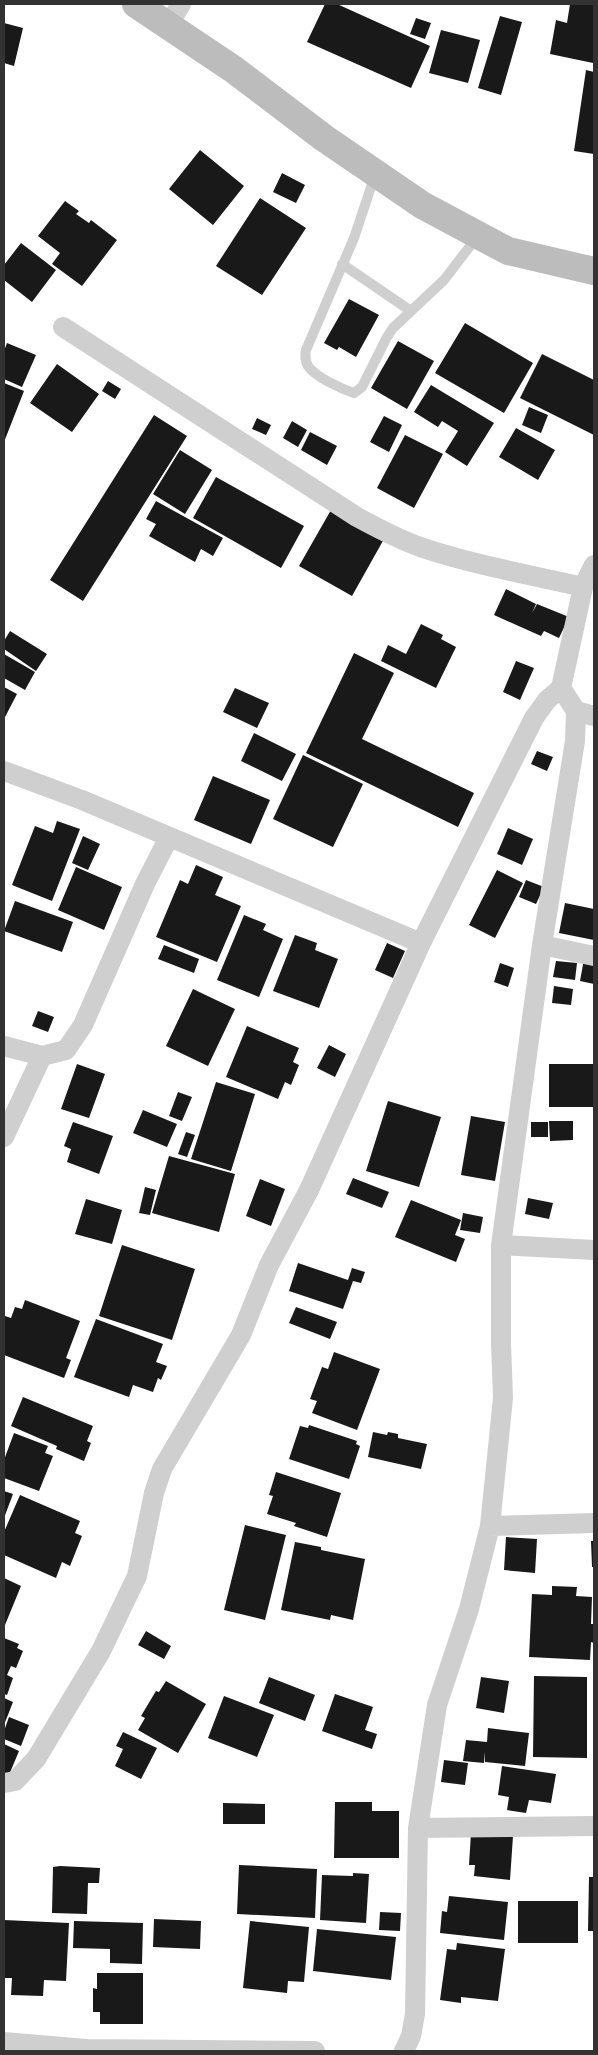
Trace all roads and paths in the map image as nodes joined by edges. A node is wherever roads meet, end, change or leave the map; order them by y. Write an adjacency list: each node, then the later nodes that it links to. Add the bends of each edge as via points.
1 (136, 4): 2 (main road)
2 (175, 14): 3 (main road, via 233,69)
3 (375, 174): 4 (main road, via 422,205); 5 (lane, via 360,223)
4 (479, 235): 6 (main road, via 508,251); 7 (lane, via 444,280)
5 (342, 264): 7 (lane); 7 (lane, via 305,355 309,367 341,389 354,393 362,387 387,337)
6 (594, 271)
7 (411, 311)
8 (63, 327): 10 (street, via 386,533 451,556)
9 (594, 565): 10 (street)
10 (583, 587): 11 (street)
11 (561, 688): 12 (street); 15 (street, via 534,718)
12 (585, 713): 16 (street, via 575,741)
13 (4, 771): 14 (street)
14 (169, 837): 15 (street); 19 (street, via 83,1025 66,1050)
15 (421, 943): 25 (street, via 309,1190 269,1265 241,1335 162,1469 137,1576 101,1651 36,1759 15,1781)
16 (542, 945): 17 (street); 21 (street)
17 (594, 956)
18 (4, 1046): 19 (street)
19 (42, 1056): 20 (street)
20 (4, 1138)
21 (501, 1245): 22 (street); 24 (street, via 503,1398)
22 (594, 1250)
23 (594, 1523): 24 (street)
24 (490, 1526): 27 (street, via 469,1609 437,1705)
25 (4, 1783)
26 (594, 1826): 27 (street)
27 (418, 1828): 30 (street, via 415,2014)
28 (4, 2042): 29 (street, via 86,2049)
29 (315, 2051)
30 (404, 2051)

